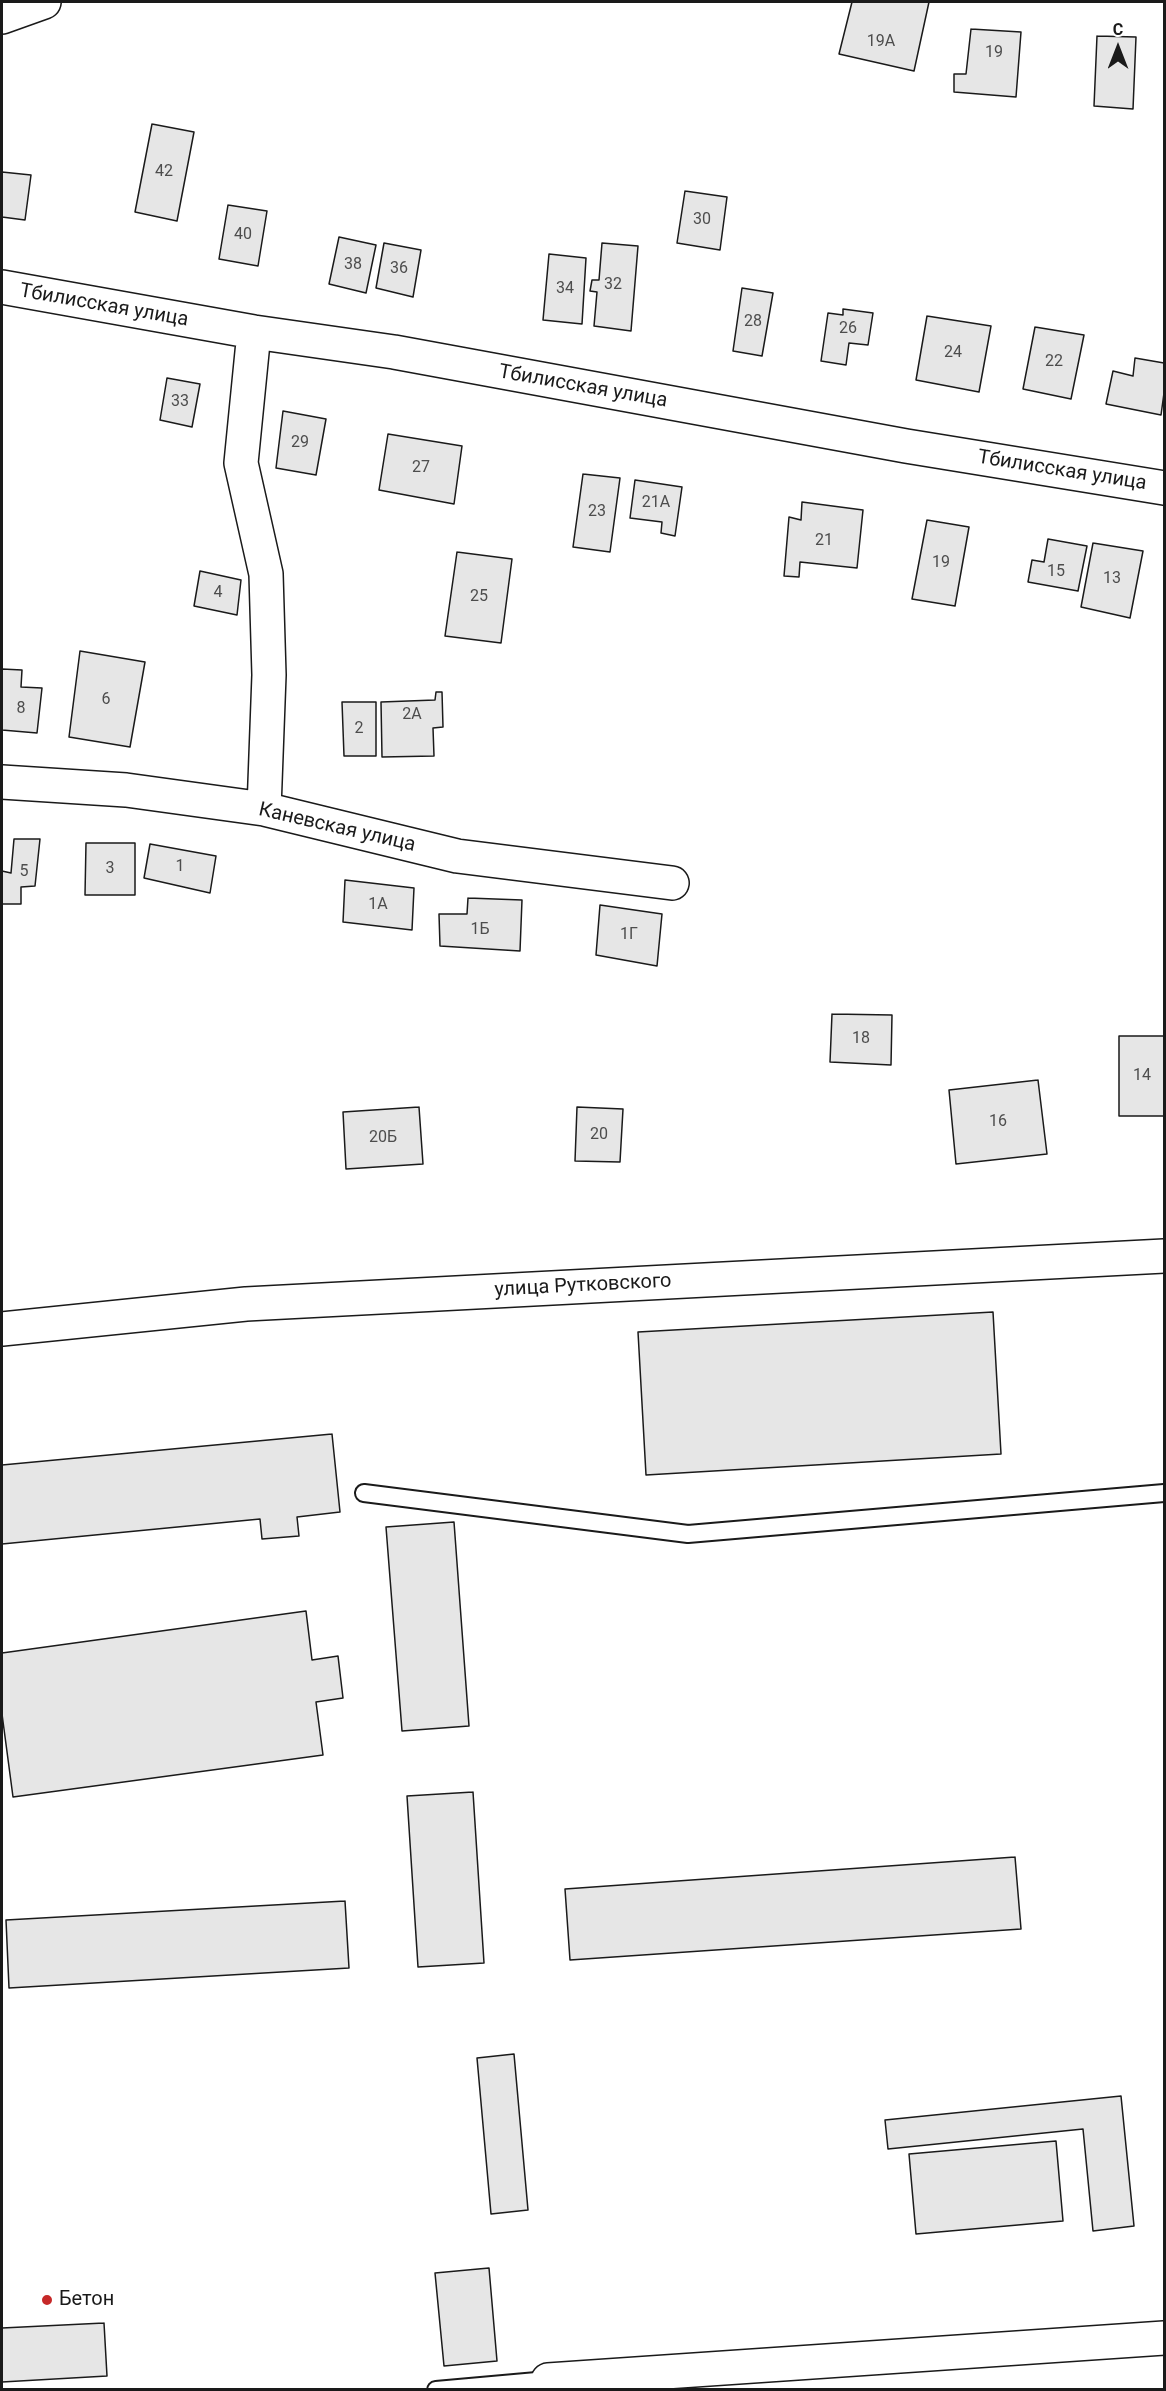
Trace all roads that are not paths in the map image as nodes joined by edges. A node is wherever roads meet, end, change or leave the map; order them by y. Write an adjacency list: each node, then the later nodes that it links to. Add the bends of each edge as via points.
1 (44, 2): 2 (street)
2 (2, 17)
3 (2, 287): 4 (street, Тбилисская улица)
4 (254, 332): 5 (street, Тбилисская улица, via 394,352 906,446); 7 (street, via 241,463 266,574)
5 (1164, 488)
6 (2, 782): 7 (street, Каневская улица, via 126,790)
7 (264, 809): 8 (street, Каневская улица, via 457,856)
8 (672, 883)
9 (1164, 1256): 10 (street, улица Рутковского, via 246,1304)
10 (2, 1329)
11 (364, 1493): 12 (lane, via 688,1534)
12 (1164, 1493)
13 (1164, 2338): 14 (street)
14 (548, 2380): 15 (lane)
15 (436, 2390)

